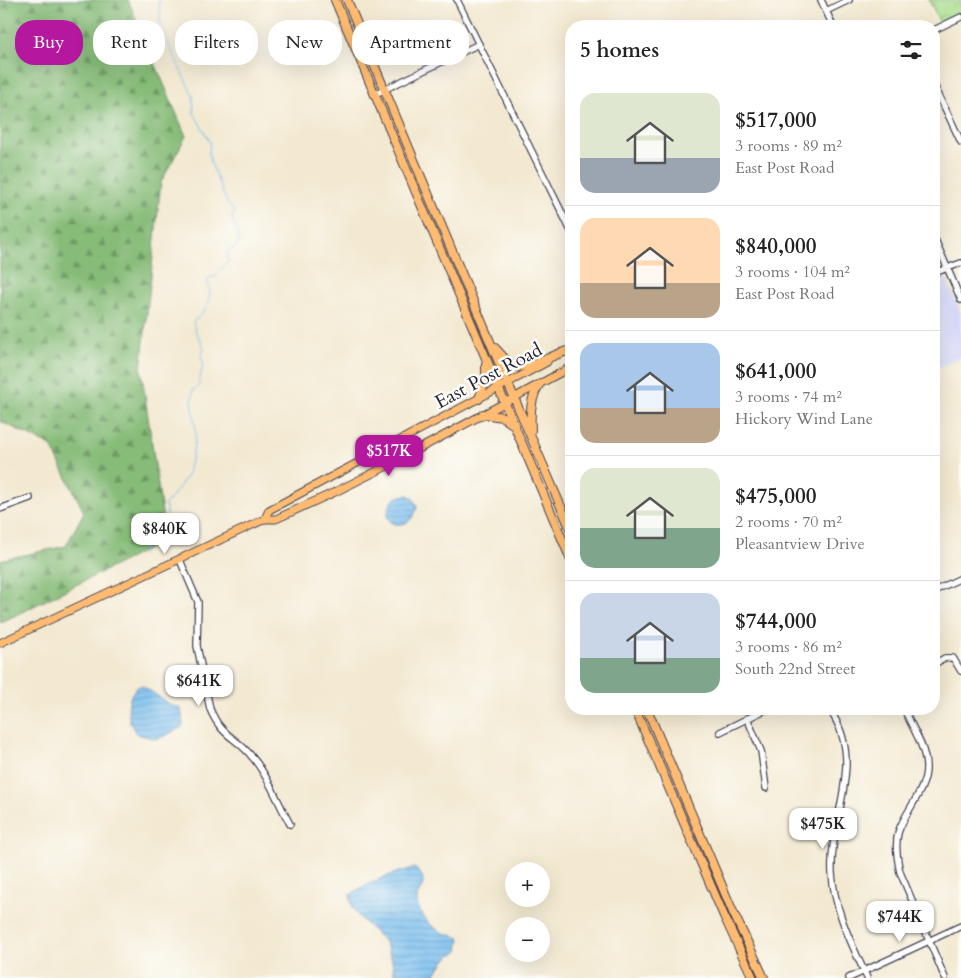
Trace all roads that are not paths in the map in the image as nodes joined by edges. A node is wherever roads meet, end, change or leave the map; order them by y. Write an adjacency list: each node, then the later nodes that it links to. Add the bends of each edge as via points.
1 (335, 0): 12 (highway)
2 (347, 0): 11 (highway)
3 (458, 0): 10 (street)
4 (821, 0): 6 (street)
5 (849, 0): 6 (street)
6 (826, 11): 8 (street)
7 (961, 17): 9 (street)
8 (831, 20)
9 (940, 27)
10 (479, 44): 11 (street); 15 (street)
11 (385, 90): 12 (street); 21 (highway)
12 (375, 94): 24 (highway)
13 (940, 98): 14 (street)
14 (961, 142)
15 (565, 219)
16 (940, 250): 18 (street)
17 (961, 263): 18 (street)
18 (948, 268): 19 (street); 20 (street)
19 (940, 271)
20 (961, 300)
21 (491, 344): 22 (highway, via 514,366 523,367); 26 (highway)
22 (565, 351)
23 (565, 353): 26 (main road, East Post Road)
24 (486, 360): 28 (highway); 29 (highway, via 486,378)
25 (565, 370): 27 (main road, East Post Road)
26 (508, 383): 28 (main road, East Post Road); 30 (highway)
27 (539, 385): 30 (main road, East Post Road); 34 (highway, via 534,392 531,409)
28 (498, 388): 29 (main road, East Post Road); 31 (highway)
29 (479, 398): 38 (main road, East Post Road, via 270,510)
30 (515, 398): 31 (main road, East Post Road); 34 (highway)
31 (504, 403): 32 (main road, East Post Road); 33 (highway)
32 (483, 414): 33 (highway, via 507,418); 38 (main road, East Post Road, via 335,492 276,519)
33 (514, 427): 39 (highway)
34 (532, 437): 37 (highway)
35 (30, 498): 36 (street)
36 (0, 509)
37 (565, 516)
38 (265, 519): 40 (main road, East Post Road)
39 (565, 546)
40 (180, 560): 43 (main road, East Post Road); 54 (street, via 198,602 197,646 210,709 224,732 258,765)
41 (961, 578): 42 (street)
42 (940, 588)
43 (0, 643)
44 (940, 661): 45 (street, via 953,658)
45 (961, 671)
46 (638, 715): 58 (highway)
47 (650, 715): 59 (highway)
48 (755, 715): 51 (street)
49 (833, 715): 57 (street, via 843,735 846,752 832,852 834,890)
50 (907, 715): 56 (street, via 922,748 926,768 923,785 900,827 897,860)
51 (748, 718): 52 (street); 53 (street, via 761,751)
52 (720, 732)
53 (766, 788)
54 (290, 824)
55 (961, 926): 56 (street)
56 (929, 941): 57 (street); 62 (street)
57 (864, 971): 60 (street); 61 (street)
58 (753, 978)
59 (764, 978)
60 (849, 978)
61 (866, 978)
62 (945, 978)

